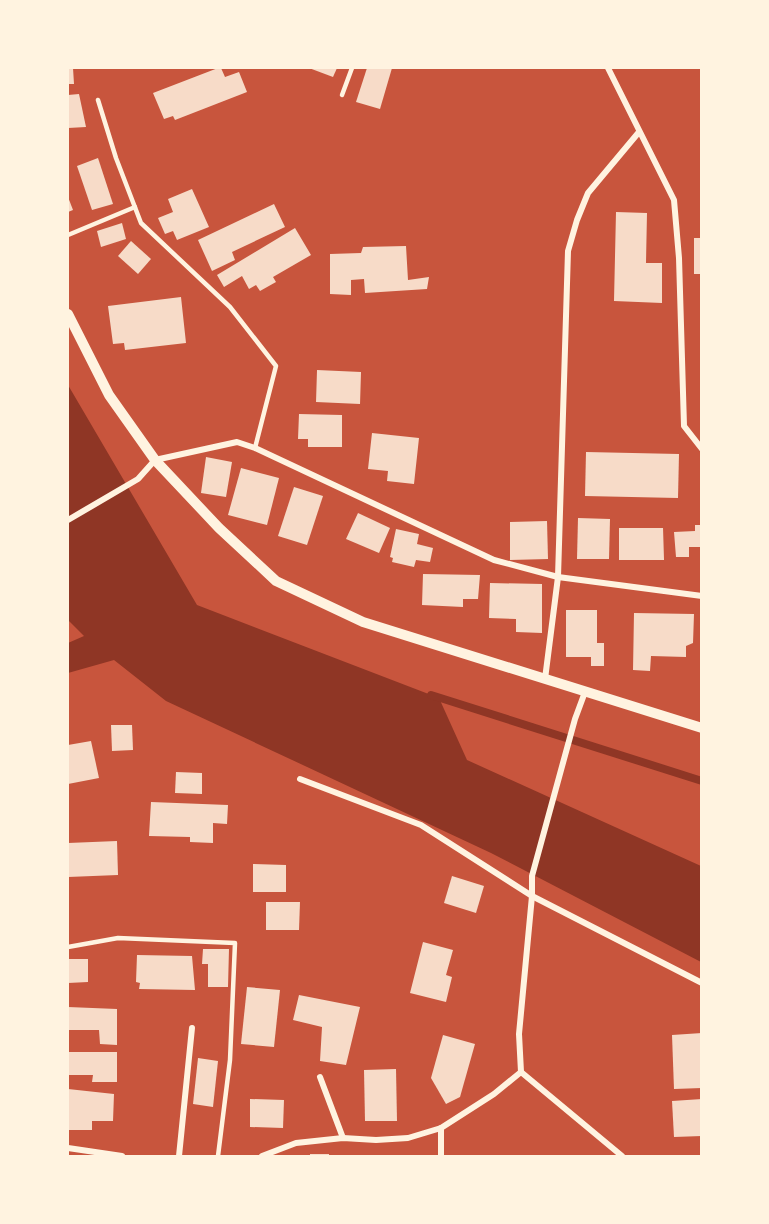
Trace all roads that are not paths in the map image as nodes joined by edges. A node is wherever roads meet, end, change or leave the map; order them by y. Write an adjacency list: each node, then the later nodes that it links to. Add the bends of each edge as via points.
1 (352, 68): 3 (lane)
2 (608, 68): 5 (street)
3 (342, 95)
4 (98, 100): 6 (lane)
5 (639, 132): 10 (street, via 674,200 684,426); 13 (street, via 588,193 568,251)
6 (135, 207): 7 (lane); 9 (lane, via 141,223 230,307 276,366)
7 (68, 235)
8 (68, 314): 11 (street, via 109,395)
9 (255, 448): 11 (street, via 237,442); 13 (street, via 494,560)
10 (702, 449)
11 (154, 460): 12 (street, via 138,479); 15 (street, via 276,581 363,622)
12 (68, 520)
13 (558, 577): 14 (street); 15 (street)
14 (702, 596)
15 (545, 679): 16 (street)
16 (585, 693): 17 (street); 19 (street, via 532,876)
17 (702, 728)
18 (300, 779): 19 (street, via 421,825)
19 (532, 896): 21 (street); 23 (street, via 519,1034)
20 (68, 947): 30 (lane, via 118,938 235,943 230,1060)
21 (702, 983)
22 (192, 1028): 29 (street)
23 (521, 1072): 25 (street); 33 (street)
24 (320, 1077): 26 (street)
25 (441, 1128): 26 (street, via 408,1138); 32 (street)
26 (342, 1138): 31 (street, via 297,1143)
27 (68, 1148): 28 (street)
28 (122, 1156)
29 (179, 1156)
30 (218, 1156)
31 (262, 1156)
32 (441, 1156)
33 (622, 1156)

